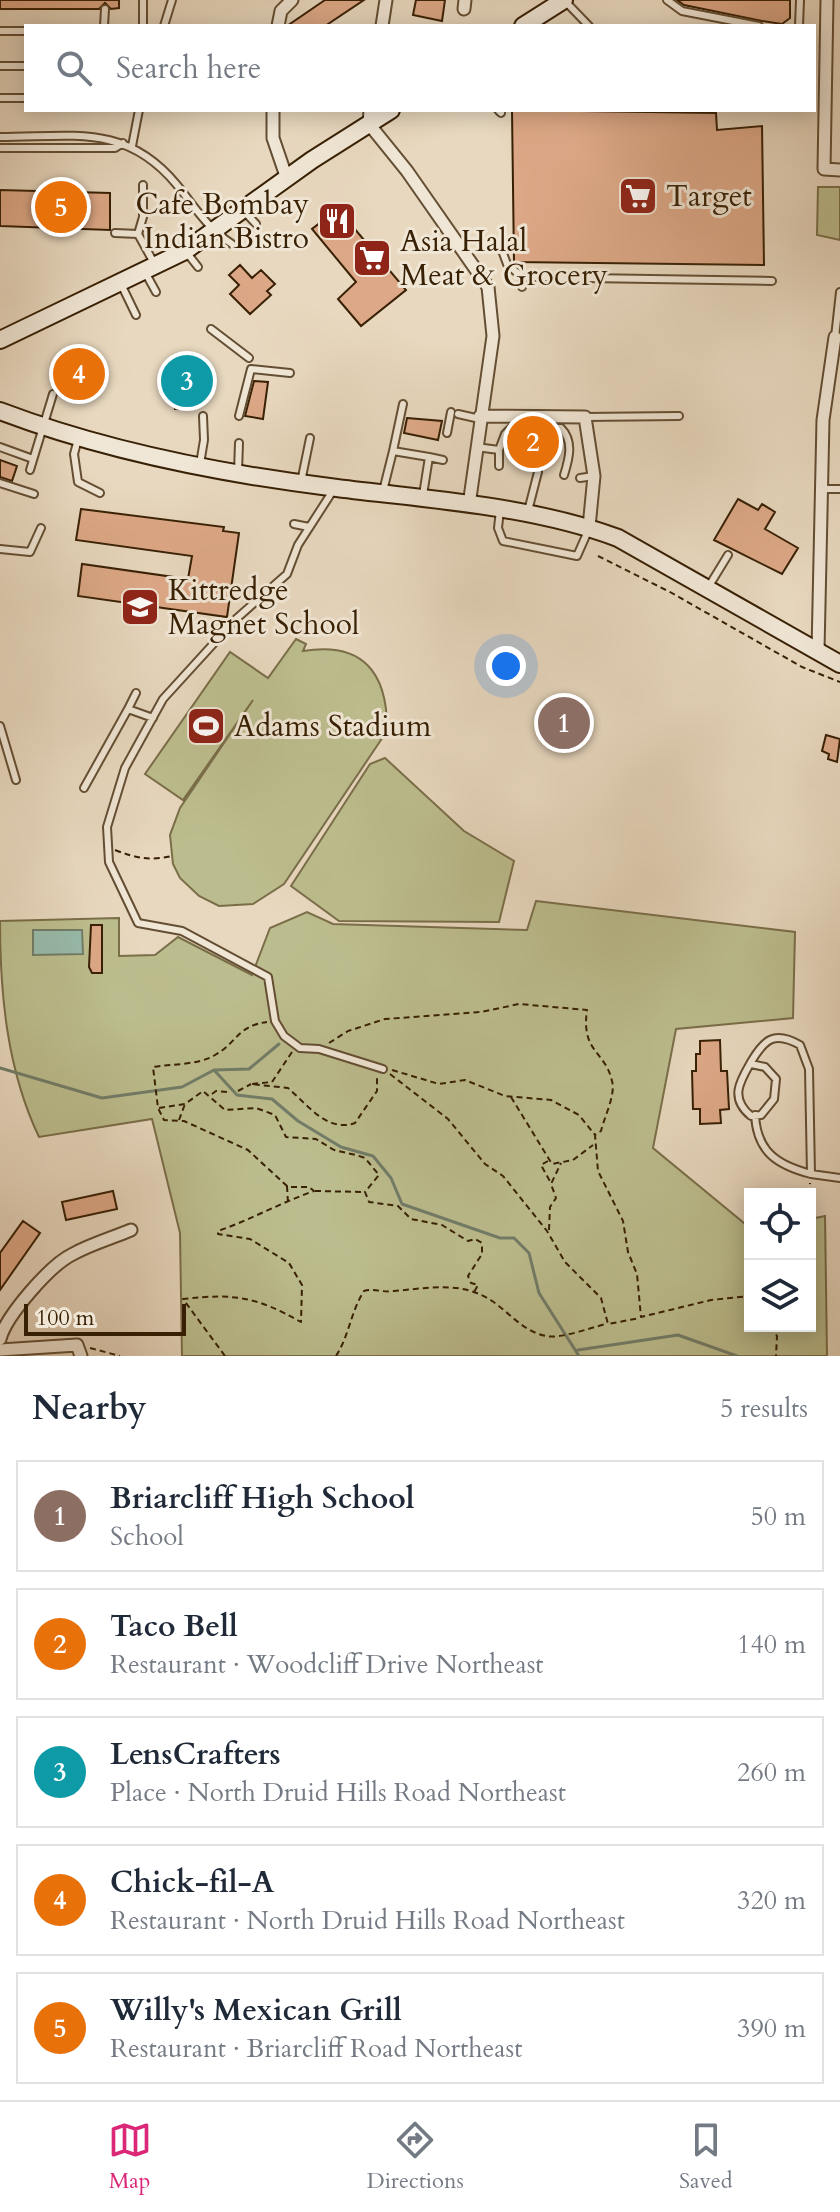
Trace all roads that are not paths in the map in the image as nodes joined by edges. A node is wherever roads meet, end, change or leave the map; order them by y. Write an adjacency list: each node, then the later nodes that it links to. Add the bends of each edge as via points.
1 (143, 0): 11 (lane)
2 (172, 0): 12 (lane)
3 (292, 0): 13 (street, via 281,11)
4 (386, 0): 14 (street)
5 (564, 0): 15 (main road); 16 (lane)
6 (667, 0): 17 (lane, via 682,11)
7 (800, 0): 18 (lane)
8 (827, 0): 20 (street)
9 (105, 9): 10 (lane)
10 (104, 24)
11 (143, 24)
12 (165, 24)
13 (278, 24)
14 (382, 24)
15 (526, 24)
16 (587, 24)
17 (749, 24)
18 (799, 24)
19 (816, 27): 20 (lane)
20 (827, 28): 34 (street, via 824,169)
21 (0, 31): 22 (lane)
22 (24, 31)
23 (0, 66): 24 (lane)
24 (24, 66)
25 (0, 98): 26 (lane)
26 (24, 98)
27 (139, 112): 32 (lane)
28 (273, 112): 35 (street, via 273,138)
29 (369, 117): 35 (main road); 67 (street, via 488,287 493,336)
30 (0, 137): 31 (lane, via 115,138)
31 (123, 143): 32 (lane); 33 (lane, via 115,148)
32 (132, 146): 39 (lane, via 155,160)
33 (0, 148)
34 (840, 170)
35 (287, 179): 37 (main road)
36 (143, 185): 41 (lane)
37 (243, 210): 38 (lane); 39 (main road)
38 (256, 224)
39 (212, 231): 42 (lane); 44 (main road)
40 (115, 233): 41 (lane)
41 (138, 234): 46 (lane)
42 (232, 244)
43 (500, 245): 47 (lane, via 507,264)
44 (185, 251): 45 (lane); 46 (main road)
45 (198, 267)
46 (150, 269): 49 (main road); 51 (lane)
47 (522, 277): 48 (lane); 50 (lane)
48 (772, 281)
49 (121, 284): 53 (lane); 57 (main road)
50 (522, 287)
51 (156, 292)
52 (840, 292): 54 (lane)
53 (136, 315)
54 (838, 316): 56 (lane)
55 (211, 329): 58 (lane)
56 (835, 337): 91 (street, via 823,420)
57 (0, 340)
58 (249, 358)
59 (290, 373): 64 (lane, via 251,369)
60 (53, 394): 68 (lane)
61 (403, 404): 76 (lane)
62 (0, 411): 68 (main road)
63 (203, 416): 80 (lane)
64 (239, 416)
65 (679, 416): 66 (lane)
66 (585, 417): 67 (street); 86 (street)
67 (480, 418): 69 (lane, via 454,413); 74 (street)
68 (41, 426): 73 (main road); 78 (lane)
69 (447, 433)
70 (310, 438): 89 (lane)
71 (239, 443): 84 (lane)
72 (0, 447): 78 (lane)
73 (76, 447): 80 (main road); 93 (lane, via 78,482)
74 (476, 447): 75 (lane); 97 (street)
75 (499, 450): 81 (lane); 85 (lane, via 511,428 561,428 569,448)
76 (393, 451): 77 (lane); 95 (lane)
77 (429, 457): 79 (lane); 96 (lane)
78 (33, 459): 82 (lane)
79 (443, 460)
80 (200, 466): 84 (main road)
81 (499, 466)
82 (30, 470)
83 (538, 472): 99 (lane)
84 (238, 473): 89 (main road)
85 (564, 475)
86 (594, 476): 87 (lane); 102 (street)
87 (580, 478)
88 (0, 483): 94 (lane)
89 (301, 483): 90 (main road)
90 (334, 488): 95 (main road); 101 (lane)
91 (822, 489): 92 (lane); 107 (street)
92 (840, 489)
93 (100, 493)
94 (34, 494)
95 (383, 494): 96 (main road)
96 (423, 499): 97 (main road)
97 (469, 505): 98 (main road)
98 (500, 510): 99 (main road); 102 (lane, via 503,541 572,557 581,553)
99 (528, 515): 102 (main road)
100 (294, 524): 101 (lane)
101 (309, 527): 111 (lane, via 287,574 236,619 163,699)
102 (589, 527): 106 (main road)
103 (41, 528): 104 (lane, via 30,552)
104 (0, 549)
105 (728, 555): 106 (lane)
106 (707, 589): 107 (main road)
107 (818, 651): 108 (main road)
108 (840, 664)
109 (136, 693): 110 (lane)
110 (128, 709): 111 (lane); 114 (lane)
111 (153, 718): 116 (lane, via 125,768 107,827 109,862 138,923 182,931 268,977 275,1021 300,1048)
112 (0, 726): 113 (lane)
113 (16, 780)
114 (84, 788)
115 (751, 1064): 117 (lane, via 742,1072 738,1098 741,1108); 117 (lane, via 758,1063 776,1079 769,1108); 118 (lane, via 769,1039 791,1039 805,1051)
116 (380, 1068)
117 (755, 1115): 118 (lane, via 764,1151)
118 (811, 1174): 119 (lane)
119 (840, 1178)
120 (131, 1230): 121 (street, via 70,1255 50,1271 4,1324)
121 (0, 1339)
122 (0, 1350): 123 (street)
123 (79, 1351)

